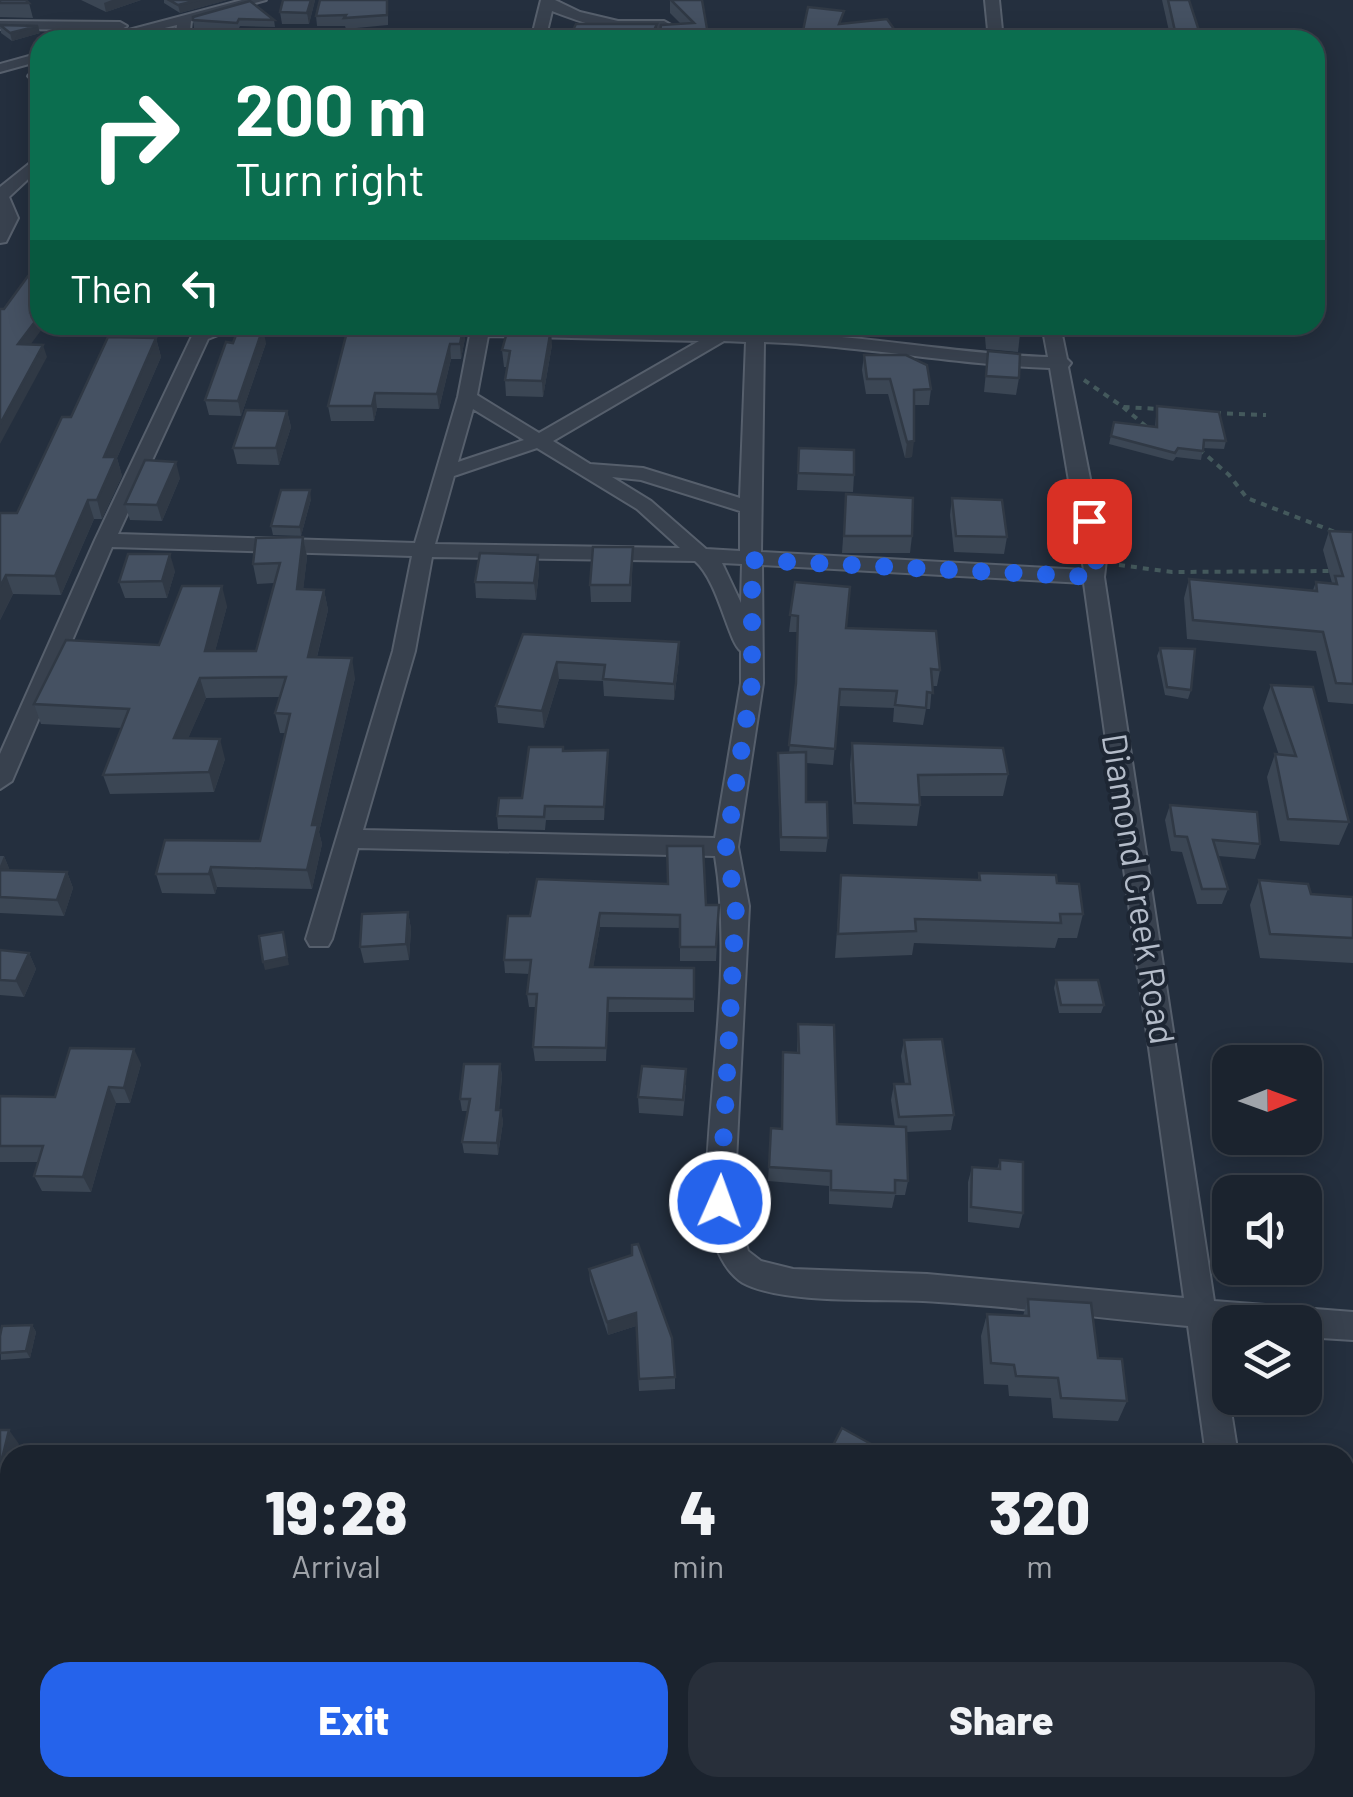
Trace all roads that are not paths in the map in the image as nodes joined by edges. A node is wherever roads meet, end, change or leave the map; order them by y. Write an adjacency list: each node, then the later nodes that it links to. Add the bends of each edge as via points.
1 (259, 0): 4 (street)
2 (992, 0): 11 (street)
3 (547, 2): 6 (street, via 603,24); 10 (street)
4 (184, 21): 7 (street); 9 (street)
5 (0, 25): 7 (street)
6 (664, 25)
7 (144, 27): 8 (street)
8 (133, 30)
9 (183, 30)
10 (540, 30)
11 (995, 30)
12 (30, 60): 13 (street)
13 (0, 68)
14 (30, 169): 15 (street, via 2,194 10,218)
15 (0, 238)
16 (204, 335): 30 (street)
17 (479, 335): 25 (street)
18 (671, 335): 23 (street)
19 (730, 335): 23 (street)
20 (755, 335): 29 (street)
21 (788, 335): 24 (street, via 976,360)
22 (1054, 335): 24 (street, Diamond Creek Road)
23 (718, 337): 26 (street)
24 (1062, 363): 34 (street, Diamond Creek Road)
25 (467, 397): 26 (street); 28 (street)
26 (536, 442): 27 (street); 28 (street)
27 (588, 469): 29 (street, via 643,474); 32 (street, via 644,505)
28 (442, 474): 31 (street)
29 (752, 508): 33 (street)
30 (105, 540): 31 (street); 36 (street)
31 (422, 550): 32 (street); 37 (street, via 404,651)
32 (701, 556): 33 (street); 35 (street, via 714,567 739,621)
33 (752, 560): 34 (street); 35 (street)
34 (1095, 569): 40 (street, Diamond Creek Road)
35 (752, 683): 38 (street)
36 (0, 780)
37 (349, 839): 38 (street); 39 (street)
38 (726, 847): 40 (street, via 736,906 720,1202 735,1258 753,1273 793,1282)
39 (320, 940)
40 (1200, 1316): 41 (street); 44 (street, Diamond Creek Road)
41 (1212, 1317)
42 (1322, 1324): 43 (street)
43 (1353, 1326)
44 (1220, 1445)

